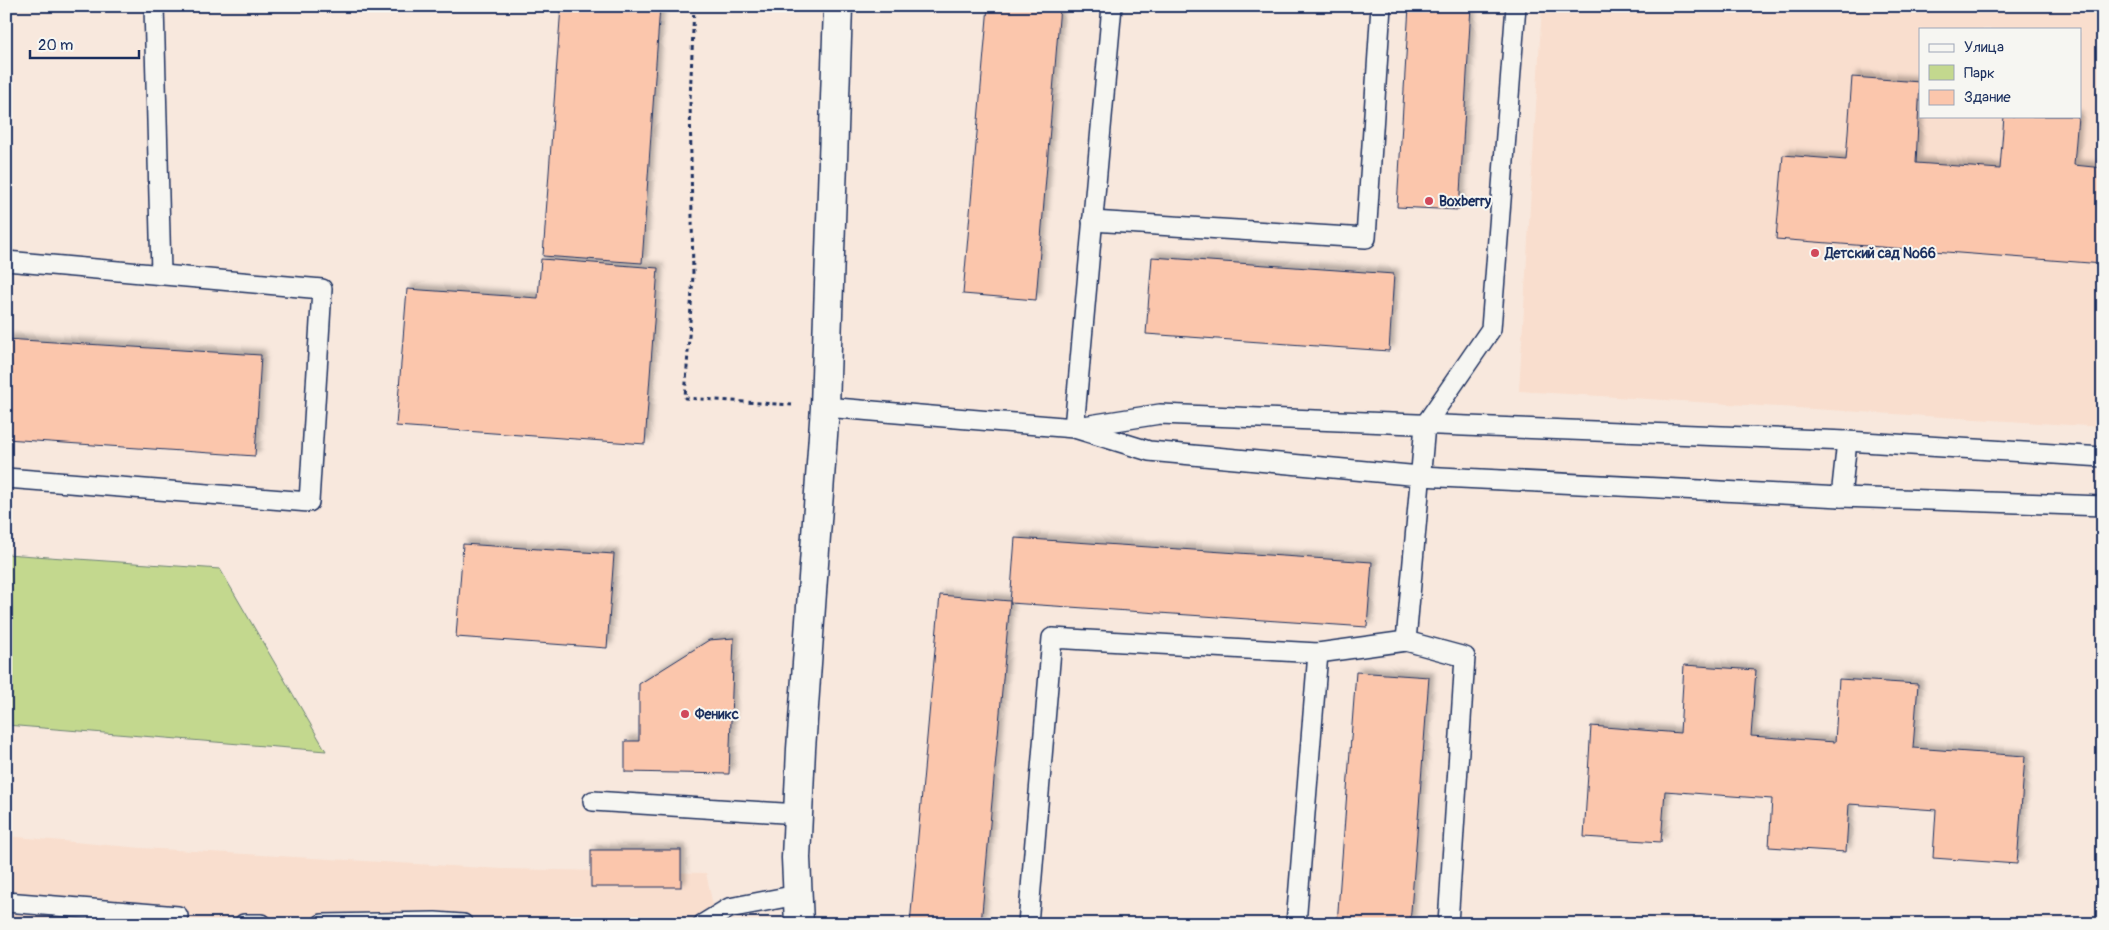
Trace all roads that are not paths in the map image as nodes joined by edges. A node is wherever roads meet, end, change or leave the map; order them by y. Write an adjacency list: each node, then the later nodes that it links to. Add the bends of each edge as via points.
1 (154, 6): 8 (lane)
2 (838, 6): 9 (street)
3 (1112, 6): 6 (lane)
4 (1381, 6): 6 (lane, via 1366,238)
5 (1516, 6): 10 (lane, via 1491,328)
6 (1092, 221): 11 (lane)
7 (6, 261): 8 (lane)
8 (161, 273): 15 (lane, via 322,289 309,502)
9 (825, 407): 11 (lane); 21 (street)
10 (1425, 425): 11 (lane, via 1160,414); 12 (lane); 14 (lane)
11 (1074, 428): 14 (lane, via 1148,452)
12 (1847, 441): 13 (lane); 16 (lane)
13 (2103, 458)
14 (1420, 476): 16 (lane); 18 (lane)
15 (6, 478)
16 (1841, 497): 17 (lane)
17 (2103, 506)
18 (1406, 641): 19 (lane); 34 (lane, via 1465,657)
19 (1318, 653): 32 (lane, via 1052,638); 33 (lane)
20 (593, 801): 21 (lane)
21 (798, 814): 22 (street)
22 (797, 895): 30 (lane, via 729,908); 31 (street)
23 (6, 902): 24 (lane)
24 (178, 916)
25 (408, 923): 28 (lane); 29 (lane)
26 (244, 924): 27 (lane)
27 (261, 924)
28 (322, 924)
29 (463, 924)
30 (702, 924)
31 (799, 924)
32 (1028, 924)
33 (1296, 924)
34 (1448, 924)

